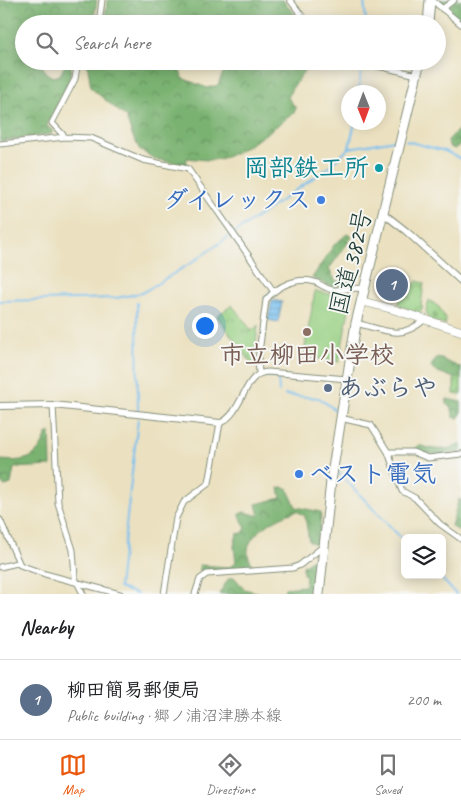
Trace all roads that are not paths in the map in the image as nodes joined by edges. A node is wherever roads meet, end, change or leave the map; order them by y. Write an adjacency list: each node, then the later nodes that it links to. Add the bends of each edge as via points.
1 (102, 0): 6 (street)
2 (290, 0): 7 (street)
3 (431, 0): 5 (street); 8 (highway)
4 (454, 0): 5 (street)
5 (442, 8): 9 (street)
6 (100, 15)
7 (301, 15)
8 (429, 15)
9 (461, 24)
10 (76, 70): 14 (street, via 52,123)
11 (395, 70): 13 (street)
12 (417, 70): 13 (highway, 国道382号)
13 (416, 75): 16 (highway, 国道382号)
14 (65, 137): 15 (street); 19 (street, via 94,138 143,160 188,169)
15 (0, 144)
16 (383, 213): 17 (street); 18 (highway, 国道382号)
17 (461, 281)
18 (364, 288): 19 (street, via 333,290 313,281 296,281); 20 (highway, 国道382号)
19 (274, 292): 24 (street, via 266,300 258,360)
20 (361, 301): 21 (main road); 22 (highway, 国道382号)
21 (424, 320): 22 (street, via 401,334); 23 (main road)
22 (356, 323): 25 (highway, 国道382号)
23 (461, 331)
24 (260, 373): 25 (street); 29 (street, via 246,389 236,412)
25 (346, 379): 28 (highway, 国道382号)
26 (53, 405): 27 (street); 29 (street); 37 (street, via 58,503 73,550)
27 (0, 406)
28 (340, 418): 30 (street, via 371,425); 34 (highway, 国道382号)
29 (220, 423): 40 (street, via 209,483 184,502 176,518)
30 (388, 452): 31 (street, via 413,452 428,458); 33 (street, via 402,491 415,498 440,524)
31 (461, 454)
32 (0, 520): 35 (street)
33 (461, 539)
34 (324, 550): 41 (street, via 293,568 207,574 200,579); 42 (highway, 国道382号)
35 (17, 563): 36 (street); 37 (street)
36 (0, 567)
37 (77, 582): 38 (street); 39 (street)
38 (82, 594)
39 (120, 594)
40 (164, 594)
41 (195, 594)
42 (319, 594)

